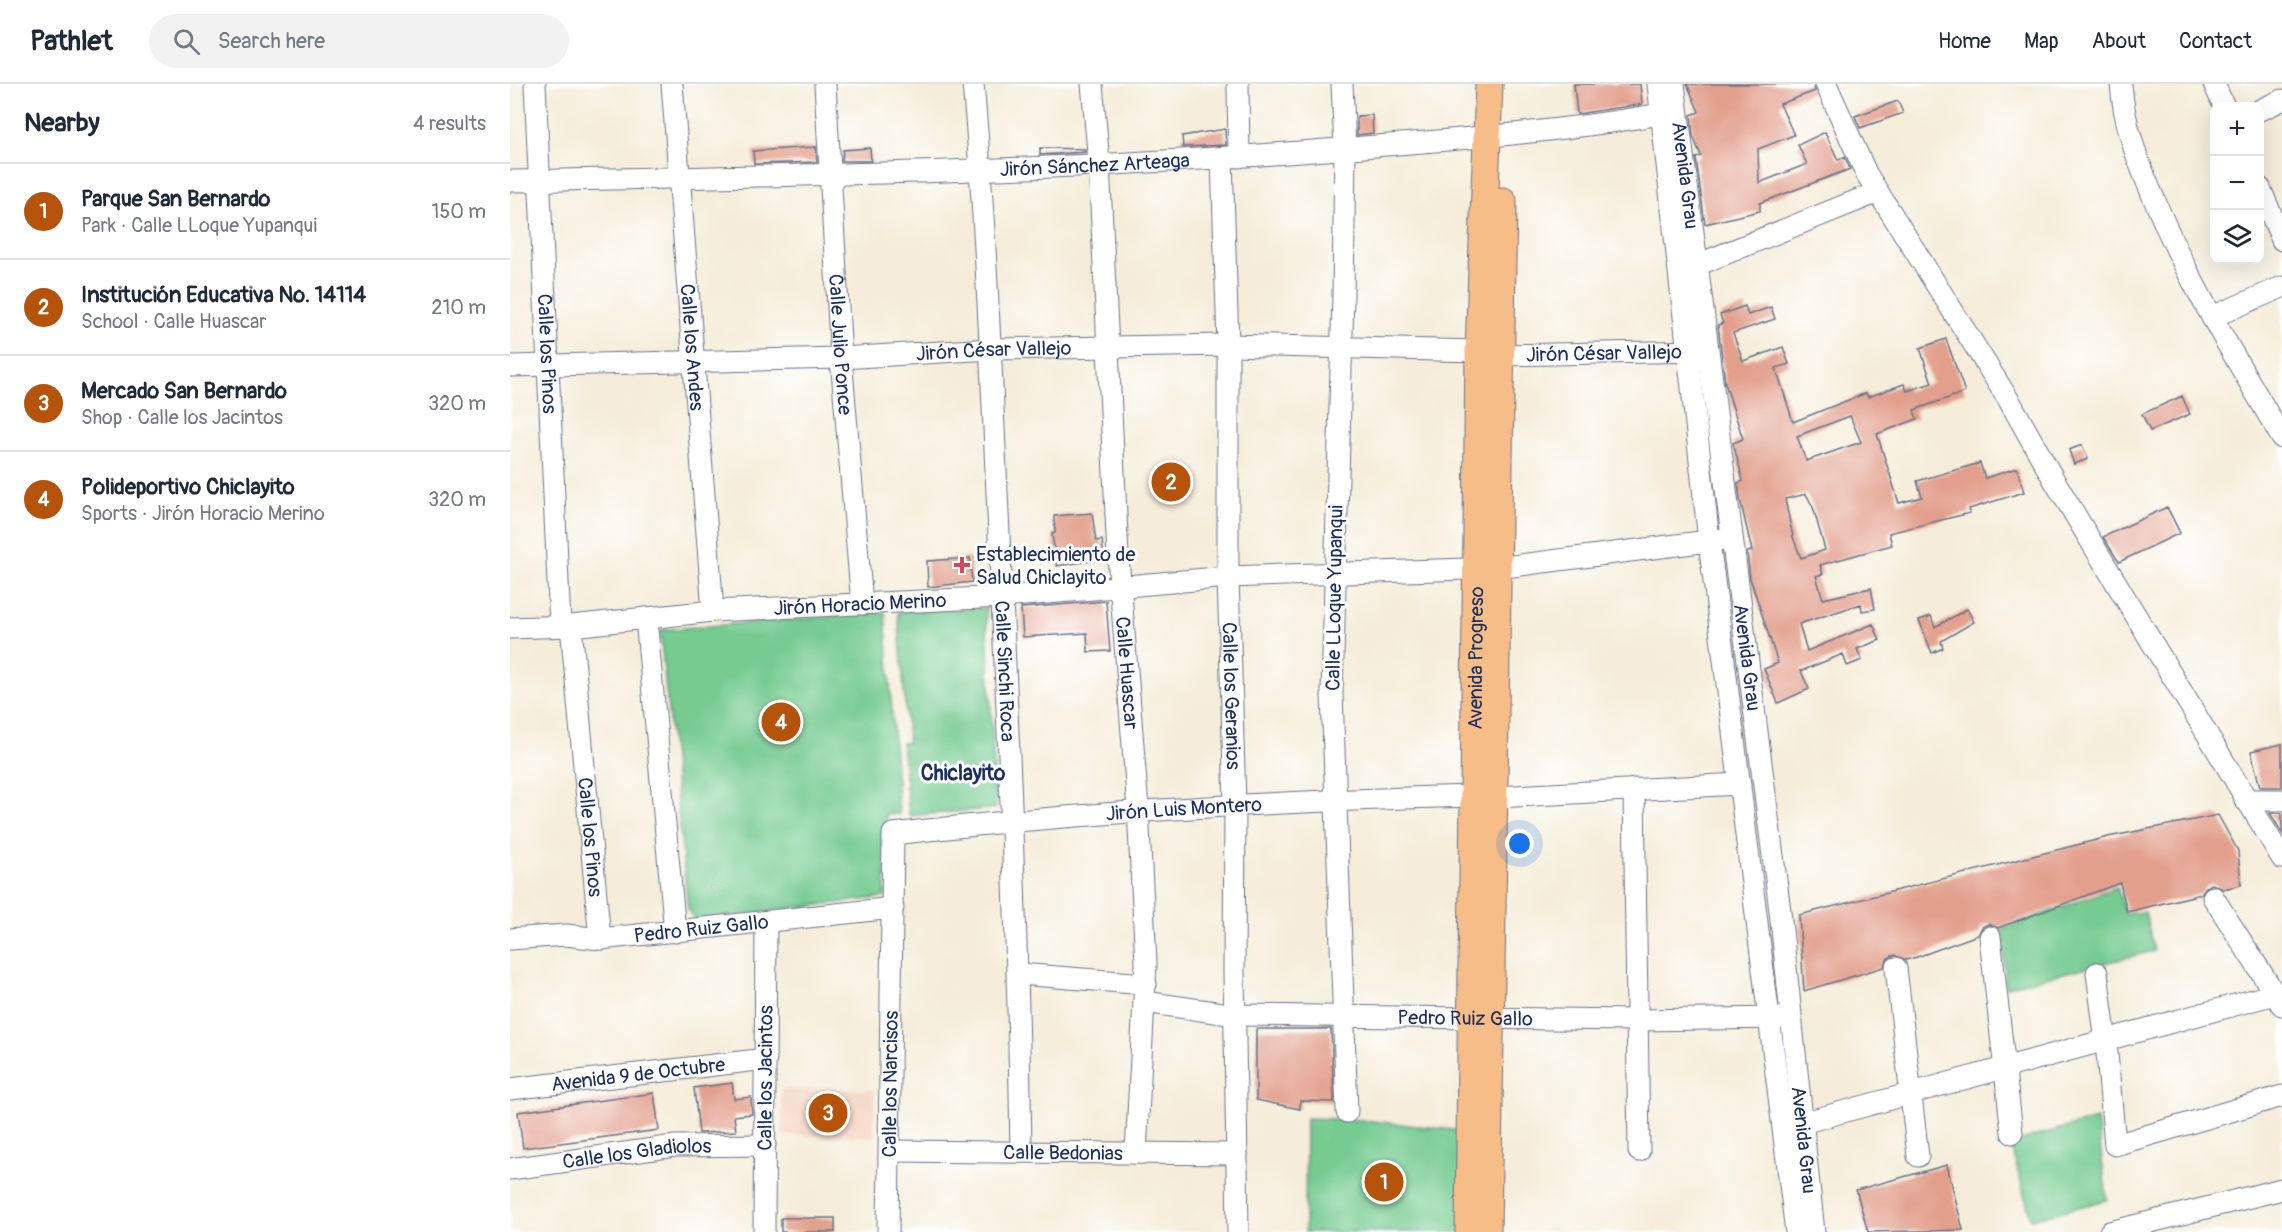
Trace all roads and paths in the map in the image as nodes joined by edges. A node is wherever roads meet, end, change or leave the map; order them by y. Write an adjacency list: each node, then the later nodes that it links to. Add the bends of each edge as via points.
1 (535, 84): 26 (street, Calle los Pinos)
2 (672, 84): 25 (street, Calle los Andes)
3 (825, 84): 24 (street, Calle Julio Ponce)
4 (973, 84): 23 (street, Calle Sinchi Roca)
5 (1092, 84): 22 (street, Calle Huascar)
6 (1238, 84): 21 (street, Calle los Geranios)
7 (1342, 84): 20 (street, Calle LLoque Yupanqui)
8 (1489, 84): 19 (main road, Avenida Progreso)
9 (1505, 84): 19 (main road, Avenida Progreso)
10 (1658, 84): 18 (street, Avenida Grau)
11 (1674, 84): 18 (street, Avenida Grau)
12 (1826, 84): 28 (street)
13 (2121, 84): 33 (street, via 2124,116 2140,166 2175,250)
14 (2214, 84): 16 (street)
15 (2282, 100): 17 (street)
16 (2222, 102)
17 (2264, 108)
18 (1668, 113): 19 (street, Jirón Sánchez Arteaga); 31 (street, Avenida Grau); 38 (street, Avenida Grau)
19 (1496, 136): 20 (street, Jirón Sánchez Arteaga); 39 (main road, Avenida Progreso)
20 (1345, 149): 21 (street, Jirón Sánchez Arteaga); 35 (street, Calle LLoque Yupanqui)
21 (1230, 158): 22 (street, Jirón Sánchez Arteaga); 34 (street, Calle los Geranios)
22 (1100, 164): 23 (street, Jirón Sánchez Arteaga); 36 (street, Calle Huascar)
23 (981, 168): 24 (street, Jirón Sánchez Arteaga); 37 (street, Calle Sinchi Roca)
24 (830, 174): 25 (street, Jirón Sánchez Arteaga); 40 (street, Calle Julio Ponce)
25 (680, 177): 26 (street, Jirón Sánchez Arteaga); 41 (street, Calle los Andes)
26 (541, 180): 27 (street, Jirón Sánchez Arteaga); 42 (street, Calle los Pinos)
27 (510, 181)
28 (1878, 192): 31 (street); 62 (street, via 2010,402)
29 (2268, 192): 30 (street)
30 (2282, 240)
31 (1697, 265): 38 (street, Avenida Grau)
32 (2282, 287): 33 (street)
33 (2212, 317): 44 (street)
34 (1228, 345): 35 (street, Jirón César Vallejo); 36 (street, Jirón César Vallejo); 50 (street, Calle los Geranios)
35 (1341, 346): 39 (street, Jirón César Vallejo); 49 (street, Calle LLoque Yupanqui)
36 (1108, 347): 37 (street, Jirón César Vallejo); 51 (street, Calle Huascar)
37 (991, 350): 40 (street, Jirón César Vallejo); 52 (street, Calle Sinchi Roca)
38 (1698, 351): 39 (street, Jirón César Vallejo); 46 (street, Avenida Grau); 47 (street, Avenida Grau)
39 (1490, 353): 48 (main road, Avenida Progreso)
40 (841, 358): 41 (street, Jirón César Vallejo); 53 (street, Calle Julio Ponce)
41 (694, 362): 42 (street, Jirón César Vallejo); 54 (street, Calle los Andes)
42 (549, 363): 43 (street, Jirón César Vallejo); 56 (street, Calle los Pinos)
43 (510, 366)
44 (2274, 408): 45 (street)
45 (2282, 438)
46 (1732, 538): 47 (street, Jirón Horacio Merino); 83 (street, Avenida Grau, via 1780,911)
47 (1709, 541): 48 (street, Jirón Horacio Merino); 58 (street, Avenida Grau)
48 (1487, 568): 49 (street, Jirón Horacio Merino); 60 (main road, Avenida Progreso)
49 (1335, 572): 50 (street, Jirón Horacio Merino); 61 (street, Calle LLoque Yupanqui, via 1332,694)
50 (1228, 577): 51 (street, Jirón Horacio Merino); 64 (street, Calle los Geranios)
51 (1121, 586): 52 (street, Jirón Horacio Merino); 65 (street, Calle Huascar)
52 (1002, 597): 53 (street, Jirón Horacio Merino); 66 (street, Calle Sinchi Roca)
53 (862, 604): 54 (street, Jirón Horacio Merino)
54 (713, 611): 55 (street, Jirón Horacio Merino)
55 (646, 618): 56 (street, Jirón Horacio Merino); 71 (street)
56 (566, 625): 57 (street, Jirón Horacio Merino); 74 (street, Calle los Pinos)
57 (510, 628)
58 (1740, 784): 59 (street, Jirón Luis Montero); 83 (street, Avenida Grau)
59 (1634, 789): 60 (street, Jirón Luis Montero); 84 (street)
60 (1485, 796): 61 (street, Jirón Luis Montero); 82 (main road, Avenida Progreso)
61 (1337, 799): 64 (street, Jirón Luis Montero); 81 (street, Calle LLoque Yupanqui)
62 (2245, 800): 63 (street); 67 (street)
63 (2282, 800)
64 (1236, 804): 65 (street, Jirón Luis Montero); 80 (street, Calle los Geranios)
65 (1138, 809): 66 (street, Jirón Luis Montero); 78 (street, Calle Huascar)
66 (1013, 820): 69 (street, Jirón Luis Montero, via 893,834); 77 (street, Calle Sinchi Roca)
67 (2282, 858)
68 (2213, 897): 79 (street)
69 (893, 908): 70 (street, Pedro Ruiz Gallo); 95 (street, Calle los Narcisos)
70 (766, 922): 71 (street, Pedro Ruiz Gallo); 86 (street, Calle los Jacintos)
71 (675, 932): 74 (street, Pedro Ruiz Gallo)
72 (1990, 937): 87 (street)
73 (510, 939): 74 (street, Pedro Ruiz Gallo, via 566,935)
74 (600, 939)
75 (1896, 968): 89 (street)
76 (2097, 973): 85 (street)
77 (1019, 974): 78 (street, Pedro Ruiz Gallo); 97 (street, Calle Sinchi Roca)
78 (1145, 993): 80 (street, Pedro Ruiz Gallo); 98 (street, Calle Huascar)
79 (2278, 999): 85 (street)
80 (1236, 1015): 81 (street, Pedro Ruiz Gallo); 99 (street, Calle los Geranios)
81 (1346, 1017): 82 (street, Pedro Ruiz Gallo); 91 (street, Calle LLoque Yupanqui)
82 (1482, 1017): 84 (street, Pedro Ruiz Gallo); 106 (main road, Avenida Progreso); 107 (main road, Avenida Progreso)
83 (1779, 1018): 84 (street, Pedro Ruiz Gallo); 92 (street, Avenida Grau); 108 (street, Avenida Grau)
84 (1635, 1020): 96 (street)
85 (2106, 1042): 87 (street); 90 (street, via 2115,1145)
86 (766, 1059): 88 (street, Avenida 9 de Octubre); 94 (street, Calle los Jacintos)
87 (2005, 1067): 89 (street); 93 (street)
88 (510, 1089)
89 (1911, 1093): 92 (street); 100 (street)
90 (2282, 1096)
91 (1347, 1112)
92 (1802, 1123): 109 (street, Avenida Grau)
93 (2012, 1133)
94 (765, 1145): 101 (street, Calle los Gladiolos, via 675,1146); 103 (street, Calle los Jacintos)
95 (891, 1151): 97 (street, Calle Bedonias); 104 (street, Calle los Narcisos)
96 (1639, 1151)
97 (1021, 1152): 98 (street, Calle Bedonias)
98 (1136, 1153): 99 (street, Calle Bedonias)
99 (1237, 1154): 105 (street, Calle los Geranios)
100 (1918, 1156)
101 (510, 1170)
102 (2282, 1189): 110 (street)
103 (764, 1232)
104 (888, 1232)
105 (1238, 1232)
106 (1468, 1232)
107 (1487, 1232)
108 (1796, 1232)
109 (1814, 1232)
110 (2110, 1232)

